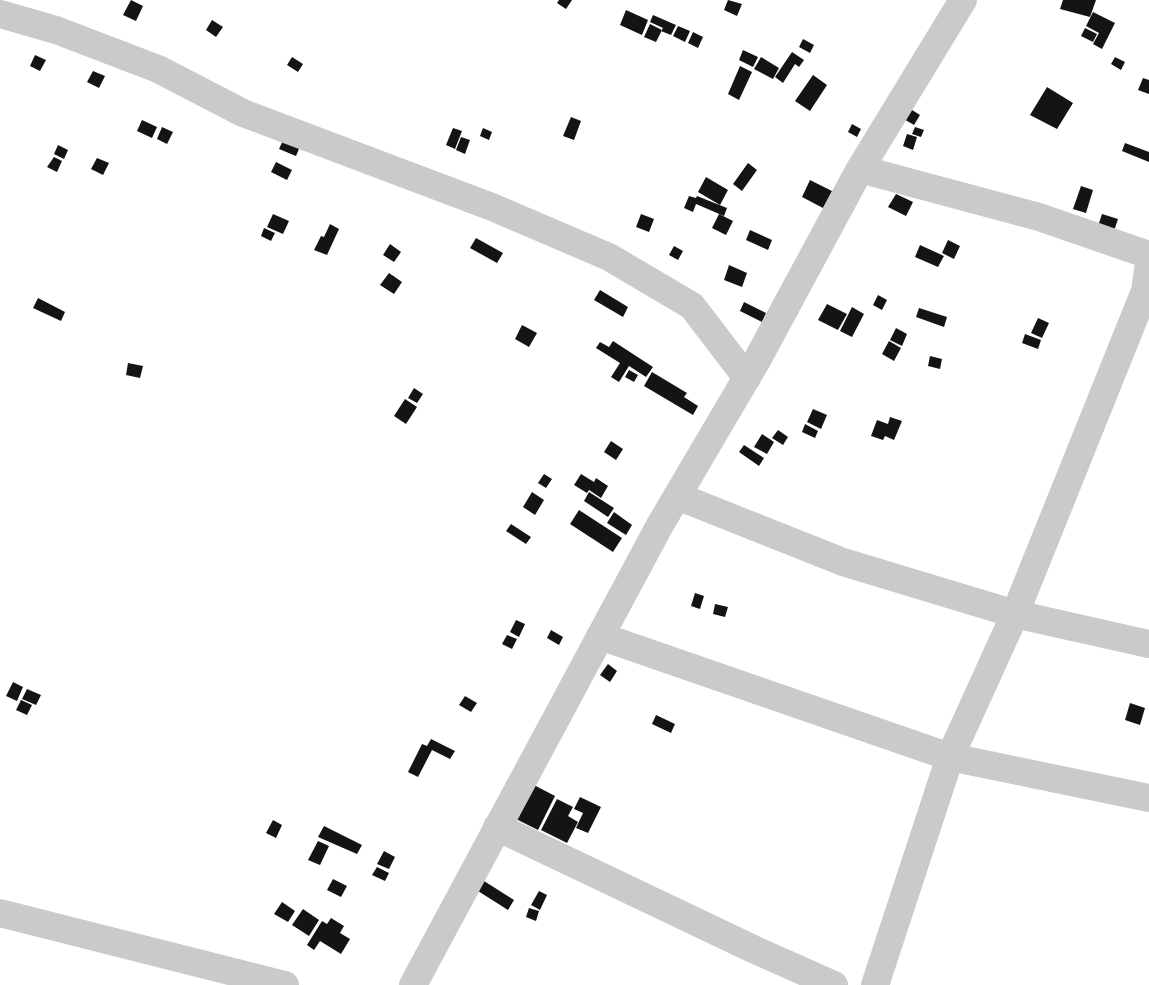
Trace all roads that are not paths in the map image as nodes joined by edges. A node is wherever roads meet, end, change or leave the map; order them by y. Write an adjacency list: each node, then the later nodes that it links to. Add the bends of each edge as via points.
1 (963, 0): 3 (street)
2 (0, 14): 6 (street, via 56,30 158,69 243,113 492,207 609,257 692,306)
3 (860, 169): 4 (street, via 1039,217); 6 (street)
4 (1149, 255)
5 (1149, 262): 8 (street, via 1145,291)
6 (746, 378): 7 (street)
7 (677, 496): 8 (street, via 843,562); 9 (street)
8 (1015, 614): 10 (street); 11 (street)
9 (600, 636): 11 (street); 13 (street)
10 (1149, 644)
11 (950, 757): 12 (street); 18 (street)
12 (1149, 798)
13 (497, 827): 16 (street); 17 (street)
14 (0, 913): 15 (street)
15 (285, 985)
16 (413, 985)
17 (834, 985)
18 (875, 985)

